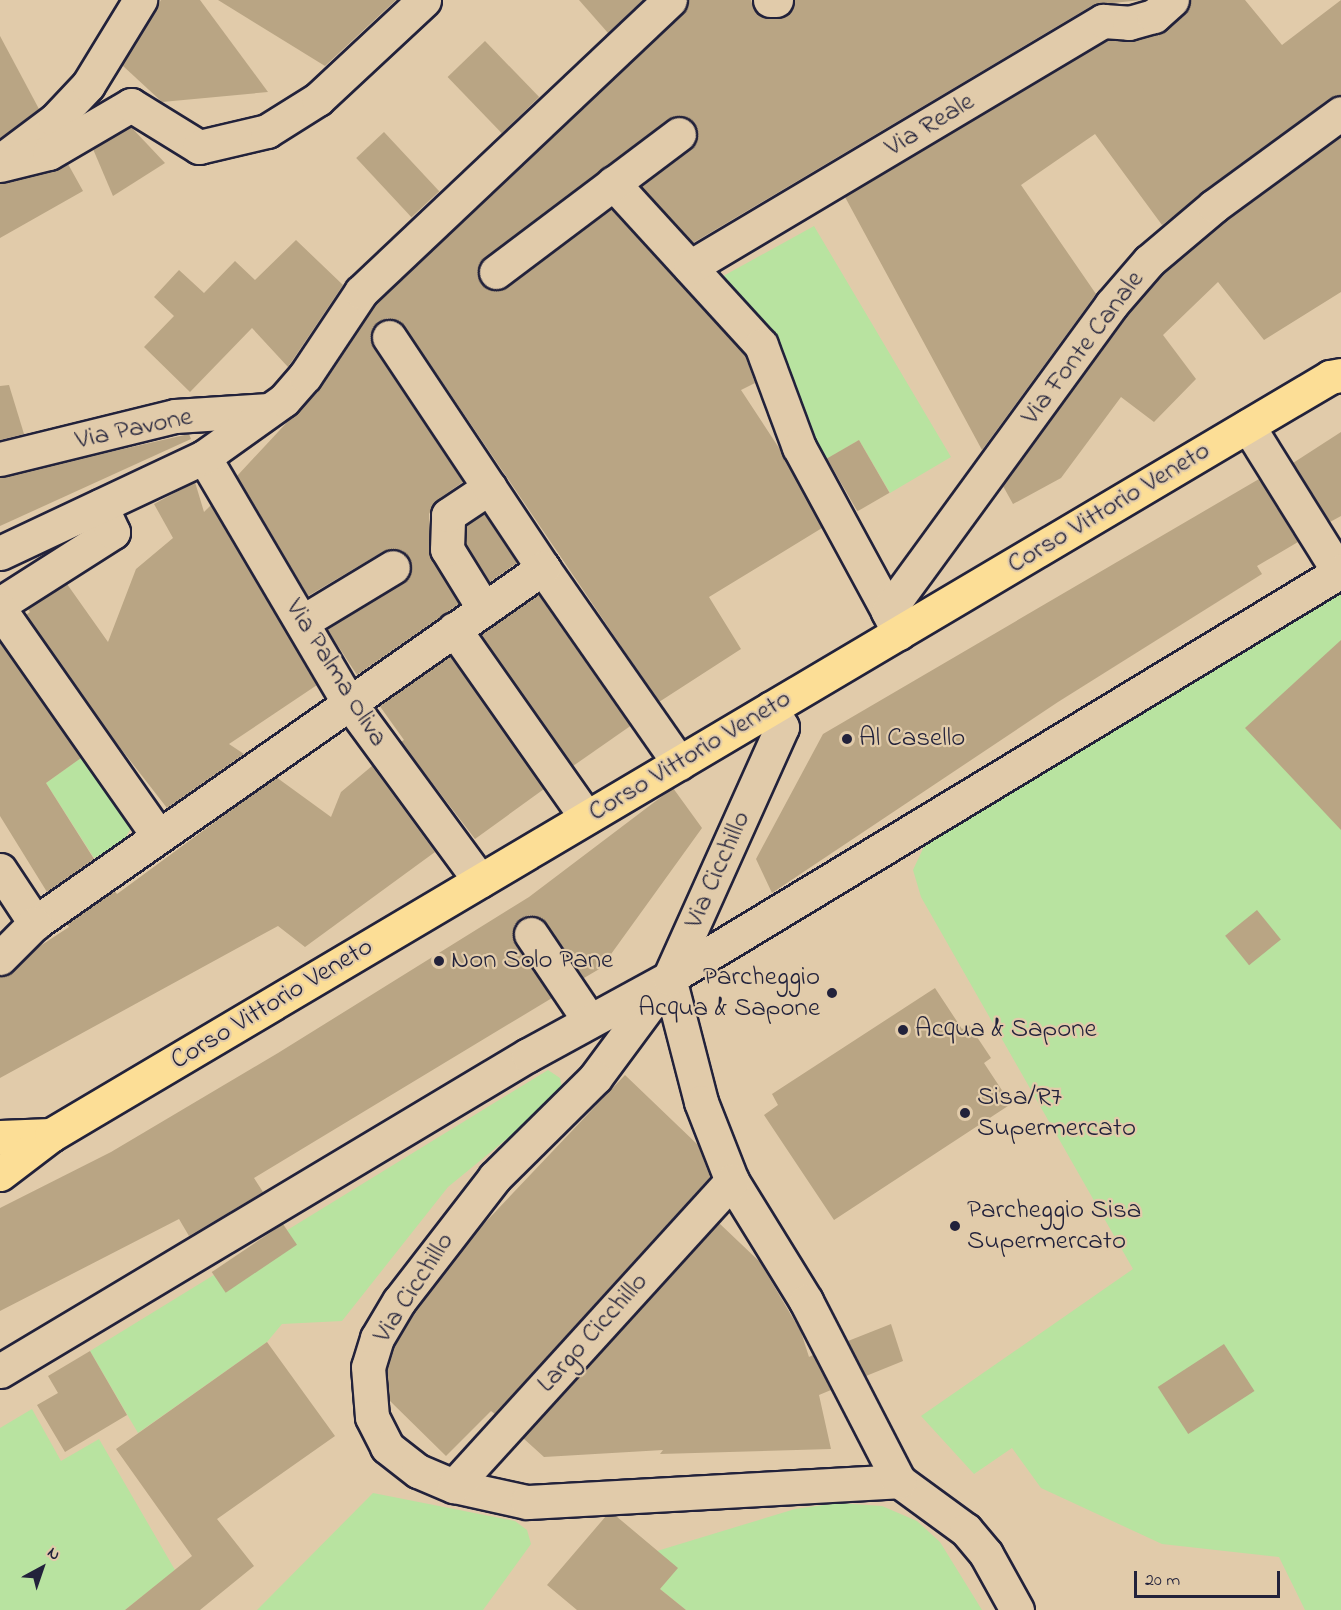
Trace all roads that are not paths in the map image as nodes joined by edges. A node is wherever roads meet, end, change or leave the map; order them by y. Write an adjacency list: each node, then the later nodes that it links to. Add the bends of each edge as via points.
1 (140, 0): 10 (street, via 88,85 55,120)
2 (424, 0): 11 (street, via 318,99 267,131 199,147 131,105 49,153)
3 (670, 0): 17 (street, via 361,292 305,376)
4 (770, 0): 5 (street)
5 (776, 0)
6 (1172, 0): 7 (street, Via Reale, via 1154,16 1129,23)
7 (1099, 10): 13 (street, Via Reale)
8 (1341, 113): 31 (street, Via Fonte Canale, via 1214,206 1149,261 1111,305)
9 (679, 134): 12 (street)
10 (0, 160)
11 (0, 165)
12 (613, 183): 13 (street); 14 (street)
13 (690, 267): 31 (street, via 761,345 799,447)
14 (496, 272)
15 (389, 336): 21 (street)
16 (1337, 372): 18 (main road, Corso Vittorio Veneto)
17 (269, 410): 19 (street); 20 (street, Via Pavone, via 175,416)
18 (1248, 426): 26 (street); 31 (main road, Corso Vittorio Veneto)
19 (204, 458): 22 (street); 30 (street, Via Palma Oliva)
20 (0, 459)
21 (490, 487): 25 (street); 28 (street, via 448,515 447,549)
22 (101, 506): 23 (street); 27 (street, via 113,531)
23 (0, 553)
24 (393, 567): 30 (street)
25 (543, 568): 28 (street); 35 (street)
26 (1340, 571): 43 (street)
27 (0, 604)
28 (484, 609): 32 (street)
29 (0, 610): 37 (street)
30 (302, 622): 33 (street, Via Palma Oliva)
31 (893, 622): 34 (main road, Corso Vittorio Veneto)
32 (454, 629): 33 (street); 36 (street)
33 (348, 701): 37 (street); 39 (street, Via Palma Oliva)
34 (771, 708): 35 (main road, Corso Vittorio Veneto); 43 (street, Via Cicchillo, via 782,727)
35 (679, 763): 36 (main road, Corso Vittorio Veneto)
36 (586, 817): 39 (main road, Corso Vittorio Veneto)
37 (158, 836): 40 (street)
38 (0, 870): 40 (street)
39 (480, 880): 45 (main road, Corso Vittorio Veneto)
40 (35, 923): 42 (street)
41 (531, 934): 44 (street)
42 (0, 958)
43 (669, 978): 44 (street); 48 (street, via 701,1102); 51 (street, Via Cicchillo, via 595,1078 462,1216 423,1266 377,1338 368,1381 370,1408 380,1436 413,1468)
44 (589, 1020): 49 (street)
45 (51, 1135): 46 (main road, Corso Vittorio Veneto); 47 (main road, Corso Vittorio Veneto)
46 (0, 1137)
47 (0, 1174)
48 (732, 1181): 50 (street, via 806,1301); 51 (street, Largo Cicchillo)
49 (0, 1371)
50 (899, 1481): 51 (street, Via Cicchillo, via 557,1503 527,1502); 52 (street, via 966,1530 986,1554)
51 (454, 1486)
52 (1017, 1610)

